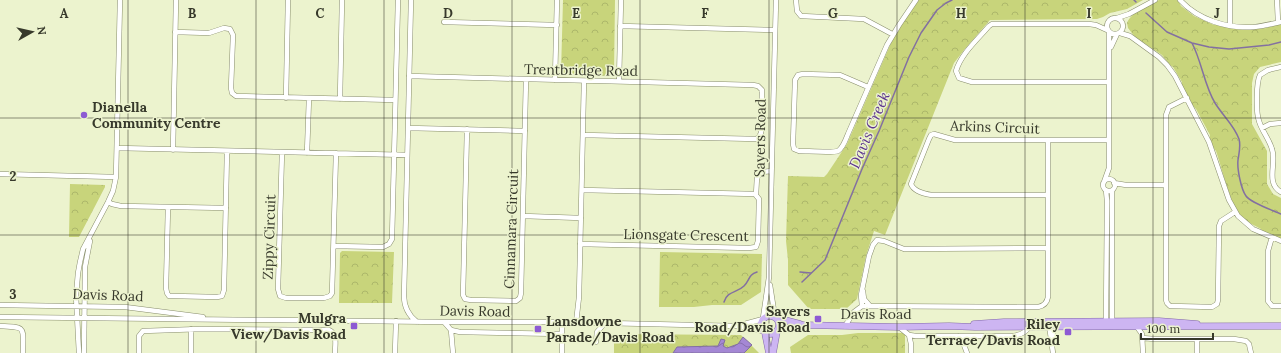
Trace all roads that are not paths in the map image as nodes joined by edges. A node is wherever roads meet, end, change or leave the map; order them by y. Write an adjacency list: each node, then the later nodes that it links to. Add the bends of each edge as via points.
1 (120, 0): 54 (street)
2 (176, 0): 28 (street)
3 (288, 0): 41 (street)
4 (342, 0): 44 (street)
5 (398, 0): 45 (street)
6 (411, 0): 34 (street)
7 (557, 0): 21 (street)
8 (621, 0): 24 (street)
9 (776, 0): 26 (street, Sayers Road)
10 (796, 0): 29 (street, via 797,12 801,16 864,19)
11 (916, 0): 29 (street)
12 (1155, 0): 16 (street)
13 (1180, 0): 25 (street, via 1202,16)
14 (1230, 0): 25 (street)
15 (1277, 0): 20 (street)
16 (1129, 14): 17 (street); 23 (street)
17 (1116, 18): 18 (street); 23 (street, via 1121,20)
18 (1108, 21): 22 (street); 27 (street)
19 (444, 22): 21 (street)
20 (1279, 22): 25 (street, via 1256,27)
21 (557, 25): 36 (street)
22 (1096, 25): 27 (street); 39 (street, via 991,25 960,60 956,73 960,79 972,82)
23 (1123, 25): 30 (street, via 1123,30); 31 (street)
24 (620, 26): 26 (street); 38 (street)
25 (1230, 26)
26 (775, 30): 63 (street, Sayers Road)
27 (1108, 31): 30 (street); 32 (street)
28 (175, 32): 41 (street, via 209,33 224,28 230,29 233,94 239,97); 55 (street)
29 (892, 34): 40 (street)
30 (1118, 34): 31 (street); 32 (street)
31 (1130, 36): 43 (street, via 1167,65)
32 (1110, 48): 39 (street)
33 (1281, 67): 48 (street, via 1264,72 1258,78 1257,116)
34 (409, 76): 35 (street, Trentbridge Road); 47 (street)
35 (526, 79): 36 (street, Trentbridge Road); 50 (street, Cinnamara Circuit)
36 (555, 80): 37 (street, Trentbridge Road)
37 (584, 81): 38 (street, Trentbridge Road); 51 (street)
38 (619, 82): 51 (street, Trentbridge Road, via 758,86 762,90 761,133 756,139)
39 (1109, 82): 53 (street)
40 (868, 87): 40 (street, via 840,75 798,75 795,80 794,149 832,152 840,150)
41 (286, 98): 42 (street)
42 (309, 98): 44 (street); 58 (street)
43 (1187, 98): 69 (street, via 1171,106 1166,113); 79 (street, via 1209,142)
44 (340, 99): 45 (street)
45 (395, 100): 60 (street)
46 (1281, 123): 48 (street)
47 (408, 128): 49 (street); 61 (street)
48 (1262, 128): 73 (street, via 1272,150 1274,184)
49 (467, 129): 50 (street); 80 (street, Cinnamara Circuit, via 463,292 465,299 514,301 520,298)
50 (525, 131): 80 (street, Cinnamara Circuit)
51 (583, 135): 70 (street)
52 (1048, 140): 53 (street, Arkins Circuit); 75 (street); 75 (street, Arkins Circuit, via 955,140 933,134 928,138 911,184 916,190 932,195)
53 (1109, 140): 62 (street)
54 (117, 148): 55 (street); 65 (street)
55 (173, 150): 56 (street)
56 (227, 151): 57 (street); 78 (street)
57 (282, 152): 58 (street); 86 (street, Zippy Circuit, via 278,289 280,296 330,296)
58 (308, 153): 59 (street)
59 (336, 153): 60 (street); 86 (street, Zippy Circuit)
60 (394, 155): 61 (street); 86 (street, via 392,239 389,244 383,247)
61 (407, 155): 103 (street, via 404,299 409,314)
62 (1109, 168): 66 (street); 67 (street)
63 (772, 171): 74 (street, via 757,176); 88 (street, Sayers Road)
64 (0, 174): 65 (street)
65 (116, 177): 76 (street)
66 (1104, 182): 67 (street); 71 (street)
67 (1114, 182): 68 (street); 72 (street)
68 (1126, 185): 69 (street); 72 (street)
69 (1166, 186): 79 (street, via 1167,303 1170,306 1217,304 1219,226 1221,221)
70 (582, 190): 74 (street); 81 (street)
71 (1106, 190): 72 (street); 108 (street)
72 (1113, 190): 108 (street)
73 (1281, 192)
74 (756, 195): 85 (street, Lionsgate Crescent, via 759,199 758,243 755,248)
75 (1048, 195): 87 (street)
76 (108, 202): 77 (street, via 120,206); 82 (street)
77 (168, 207): 78 (street); 78 (street, via 168,295 217,297 223,294)
78 (226, 208)
79 (1235, 212): 83 (street, via 1253,228)
80 (523, 216): 81 (street)
81 (581, 218): 85 (street)
82 (91, 235): 91 (street, via 83,249 78,267); 92 (street, via 85,267)
83 (1272, 238): 84 (street); 95 (street, via 1268,251 1268,301 1272,306)
84 (1281, 241)
85 (580, 244): 106 (street)
86 (334, 246)
87 (1048, 248): 89 (street, via 904,249 877,240 869,256); 94 (street, via 1048,297 1042,306)
88 (769, 277): 99 (street, Sayers Road); 101 (street, Sayers Road)
89 (863, 288): 93 (street, via 860,298); 94 (street, via 864,299)
90 (0, 305): 91 (street, Davis Road)
91 (77, 306): 92 (street, Davis Road); 97 (street)
92 (85, 306): 98 (street); 100 (street, Davis Road, via 136,307)
93 (862, 306): 94 (street); 114 (street, via 854,312)
94 (870, 306)
95 (1281, 306)
96 (0, 317): 97 (street, Davis Road)
97 (78, 318): 98 (street, Davis Road); 139 (street)
98 (85, 318): 100 (street, Davis Road); 140 (street)
99 (776, 318): 101 (main road, via 768,316); 109 (main road, Davis Road); 122 (main road, via 779,324)
100 (214, 319): 102 (street, Davis Road)
101 (763, 319): 113 (street); 124 (main road, via 760,325)
102 (396, 321): 103 (street, Davis Road); 144 (street)
103 (417, 322): 104 (street, Davis Road)
104 (444, 322): 105 (street, Davis Road); 121 (street)
105 (562, 322): 106 (street, Davis Road); 125 (street)
106 (576, 323): 107 (street, Davis Road)
107 (604, 324): 113 (street, Davis Road); 133 (street, via 597,332)
108 (1109, 324): 111 (main road, Davis Road); 116 (main road, Davis Road, via 1166,321); 118 (main road, Davis Road)
109 (803, 325): 114 (main road, Davis Road); 122 (main road, Davis Road)
110 (1030, 325): 111 (main road, Davis Road); 115 (main road, Davis Road); 129 (street, via 1016,336)
111 (1051, 325): 151 (street)
112 (0, 326): 138 (street, via 21,329)
113 (736, 326): 124 (street)
114 (845, 326): 115 (main road, Davis Road)
115 (899, 326): 126 (street)
116 (1221, 326): 117 (main road, Davis Road); 119 (main road, Davis Road)
117 (1281, 326)
118 (1137, 327): 119 (main road, Davis Road); 130 (street)
119 (1151, 327): 130 (street, via 1144,331)
120 (191, 329): 141 (street, via 143,331 139,336); 142 (street); 143 (street, via 329,330 335,336)
121 (451, 330): 123 (street); 137 (street)
122 (777, 331): 124 (main road, via 772,334); 148 (main road)
123 (460, 332): 125 (street); 137 (street)
124 (764, 332): 147 (main road)
125 (562, 334): 146 (street)
126 (909, 335): 127 (street); 134 (street)
127 (916, 336): 128 (street); 134 (street)
128 (958, 336): 129 (street); 136 (street)
129 (967, 336): 136 (street)
130 (1142, 336): 131 (street); 135 (street)
131 (1154, 339): 132 (street); 135 (street)
132 (1197, 339): 153 (street); 154 (street, via 1244,340 1248,342)
133 (596, 342)
134 (911, 344): 149 (street)
135 (1143, 344): 152 (street)
136 (964, 345): 150 (street)
137 (453, 347): 145 (street)
138 (23, 353)
139 (79, 353)
140 (84, 353)
141 (138, 353)
142 (191, 353)
143 (335, 353)
144 (395, 353)
145 (453, 353)
146 (562, 353)
147 (769, 353)
148 (773, 353)
149 (911, 353)
150 (967, 353)
151 (1053, 353)
152 (1143, 353)
153 (1197, 353)
154 (1251, 353)

